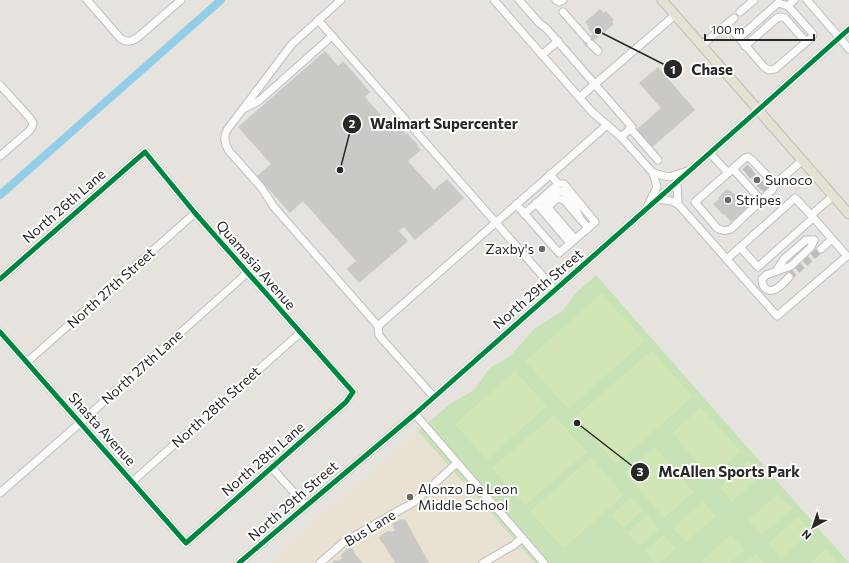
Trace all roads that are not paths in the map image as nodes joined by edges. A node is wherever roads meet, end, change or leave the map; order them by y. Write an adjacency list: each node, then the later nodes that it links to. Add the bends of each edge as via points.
1 (86, 0): 2 (street, via 121,39 129,42 134,41)
2 (181, 0)
3 (341, 0): 18 (street)
4 (494, 0): 30 (street)
5 (518, 0): 24 (street)
6 (556, 0): 7 (street)
7 (563, 0)
8 (662, 0): 16 (main road)
9 (754, 0): 15 (street)
10 (794, 0): 13 (street)
11 (807, 0): 23 (street)
12 (777, 2): 13 (street); 22 (street)
13 (788, 6): 25 (street, via 813,34)
14 (563, 12): 29 (street)
15 (740, 12)
16 (675, 15): 26 (main road); 31 (street)
17 (734, 18): 19 (street)
18 (318, 20): 21 (street); 34 (street, via 292,44)
19 (727, 24): 22 (street); 26 (street)
20 (849, 29): 23 (street, North 29th Street)
21 (332, 36): 34 (street, via 260,100); 62 (street)
22 (739, 38): 27 (street)
23 (839, 38): 28 (street); 35 (street, North 29th Street)
24 (558, 41): 30 (street); 31 (street)
25 (806, 42): 27 (street, via 775,69 770,70 764,67); 27 (street, via 785,18 781,17)
26 (702, 45): 35 (main road)
27 (746, 46)
28 (849, 49)
29 (598, 51)
30 (542, 55): 33 (street)
31 (595, 84): 33 (street); 37 (street, via 632,127)
32 (0, 85): 41 (street, via 33,123 28,131)
33 (580, 97): 36 (street)
34 (243, 109): 74 (street, via 225,134 224,139 229,151 261,187 274,207)
35 (758, 110): 40 (street, North 29th Street); 43 (main road)
36 (607, 125): 38 (street); 47 (street)
37 (630, 128): 38 (street); 42 (street)
38 (620, 137): 46 (street)
39 (145, 152): 59 (street, Quamasia Avenue); 72 (street, North 26th Lane)
40 (710, 153): 44 (street, North 29th Street); 45 (street)
41 (0, 156)
42 (658, 160)
43 (803, 160): 51 (street); 52 (main road)
44 (692, 169): 46 (street, via 669,177); 49 (street, North 29th Street)
45 (730, 171): 48 (street); 48 (street, via 748,157); 51 (street, via 695,202 721,230 731,229 759,204)
46 (653, 173): 57 (street, via 656,187)
47 (550, 174): 50 (street); 55 (street)
48 (752, 174): 51 (street); 51 (street)
49 (677, 182): 53 (street, North 29th Street); 56 (street)
50 (558, 184): 54 (street); 63 (street, via 564,184 595,222)
51 (764, 188)
52 (833, 196): 58 (main road); 61 (street)
53 (658, 199): 56 (street); 57 (street, North 29th Street)
54 (536, 203): 60 (street); 66 (street)
55 (516, 204): 60 (street); 62 (street)
56 (678, 204): 69 (street)
57 (647, 208): 73 (street, North 29th Street)
58 (847, 208)
59 (195, 213): 70 (street, Quamasia Avenue); 77 (street, North 27th Street)
60 (524, 214): 66 (street, via 558,253)
61 (812, 216): 64 (street); 67 (street, via 795,198); 67 (street, via 758,267)
62 (495, 222): 73 (street); 74 (street)
63 (588, 228): 66 (street); 66 (street, via 565,200 556,198 548,207)
64 (824, 230): 65 (street); 71 (street, via 777,270 766,275 762,279 762,285 770,291)
65 (832, 240): 68 (street); 69 (street, via 847,256 777,316)
66 (573, 241)
67 (740, 247): 69 (street)
68 (821, 249)
69 (727, 259)
70 (247, 273): 76 (street, Quamasia Avenue); 81 (street, North 27th Lane)
71 (789, 278)
72 (0, 279)
73 (555, 290): 79 (street, North 29th Street)
74 (378, 326): 79 (street, via 382,339)
75 (0, 332): 77 (street, Shasta Avenue)
76 (300, 333): 78 (street, Quamasia Avenue); 84 (street, North 28th Street)
77 (27, 362): 81 (street, Shasta Avenue)
78 (353, 392): 83 (street, North 28th Lane, via 346,402)
79 (434, 397): 80 (street, North 29th Street)
80 (415, 414): 82 (street); 86 (street, North 29th Street)
81 (80, 423): 84 (street, Shasta Avenue); 85 (street, North 27th Lane)
82 (457, 463): 87 (street); 90 (street, Bus Lane, via 414,502 344,542)
83 (272, 468): 86 (street); 88 (street, North 28th Lane)
84 (133, 481): 88 (street, Shasta Avenue)
85 (0, 493)
86 (306, 506): 89 (street, North 29th Street)
87 (522, 538): 91 (street); 92 (street)
88 (186, 542)
89 (240, 563)
90 (320, 563)
91 (484, 563)
92 (544, 563)

